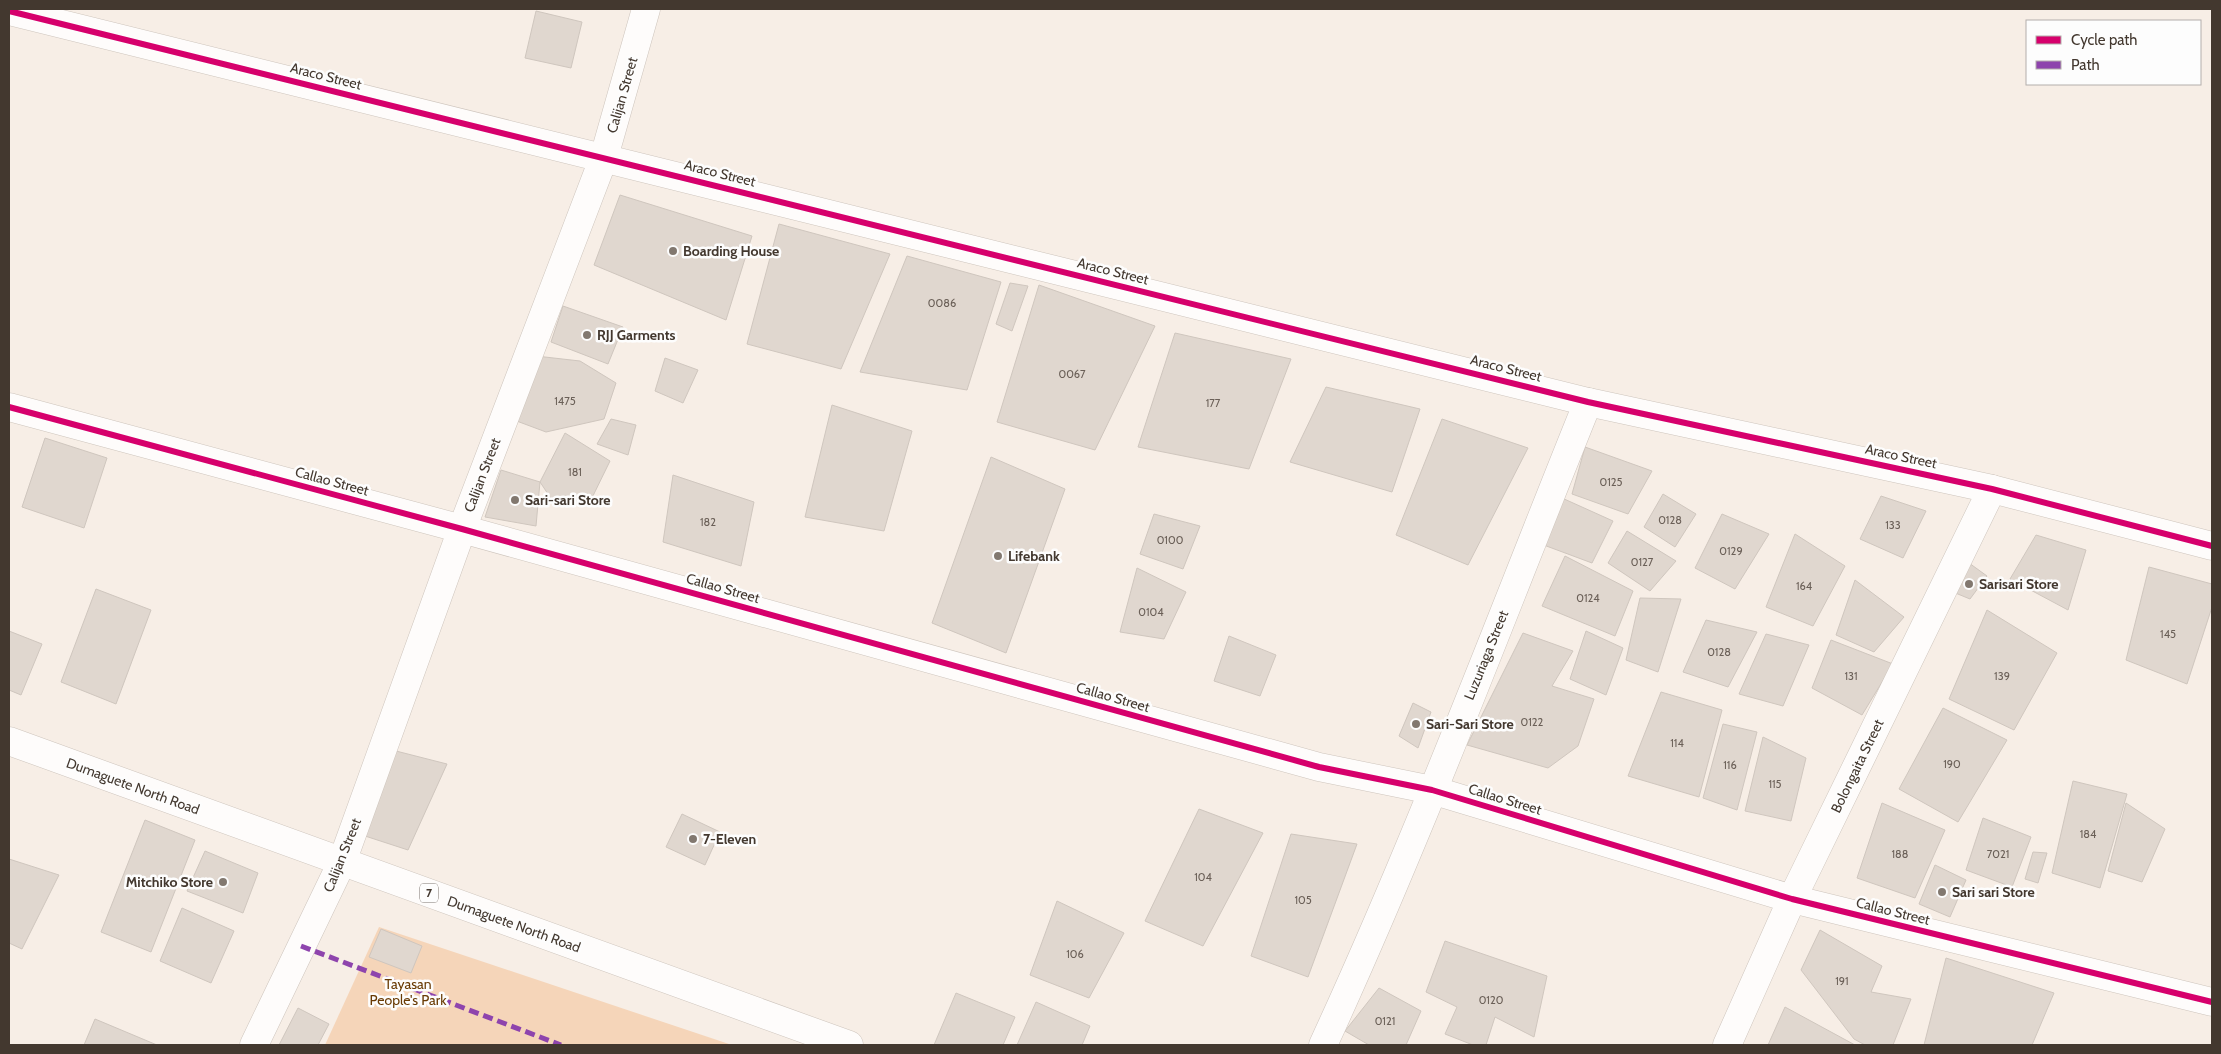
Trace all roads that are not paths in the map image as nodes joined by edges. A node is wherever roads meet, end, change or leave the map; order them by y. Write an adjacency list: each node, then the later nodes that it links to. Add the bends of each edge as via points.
1 (646, 9): 3 (main road, Calijan Street)
2 (9, 11): 3 (main road, Araco Street)
3 (604, 157): 4 (main road, Araco Street); 7 (main road, Calijan Street)
4 (1588, 402): 6 (main road, Araco Street); 10 (main road, Luzuriaga Street)
5 (9, 407): 7 (main road, Callao Street)
6 (1992, 489): 8 (main road, Araco Street); 12 (main road, Bolongaita Street)
7 (462, 528): 10 (main road, Callao Street, via 1319,767); 11 (main road, Calijan Street)
8 (2212, 546)
9 (9, 741): 11 (main road, Dumaguete North Road / 7)
10 (1432, 790): 12 (main road, Callao Street); 16 (main road, Luzuriaga Street)
11 (342, 862): 14 (main road, Calijan Street); 15 (main road, Dumaguete North Road / 7)
12 (1792, 899): 13 (main road, Callao Street); 17 (main road, Bolongaita Street)
13 (2212, 1002)
14 (254, 1045)
15 (850, 1045)
16 (1323, 1045)
17 (1728, 1045)

